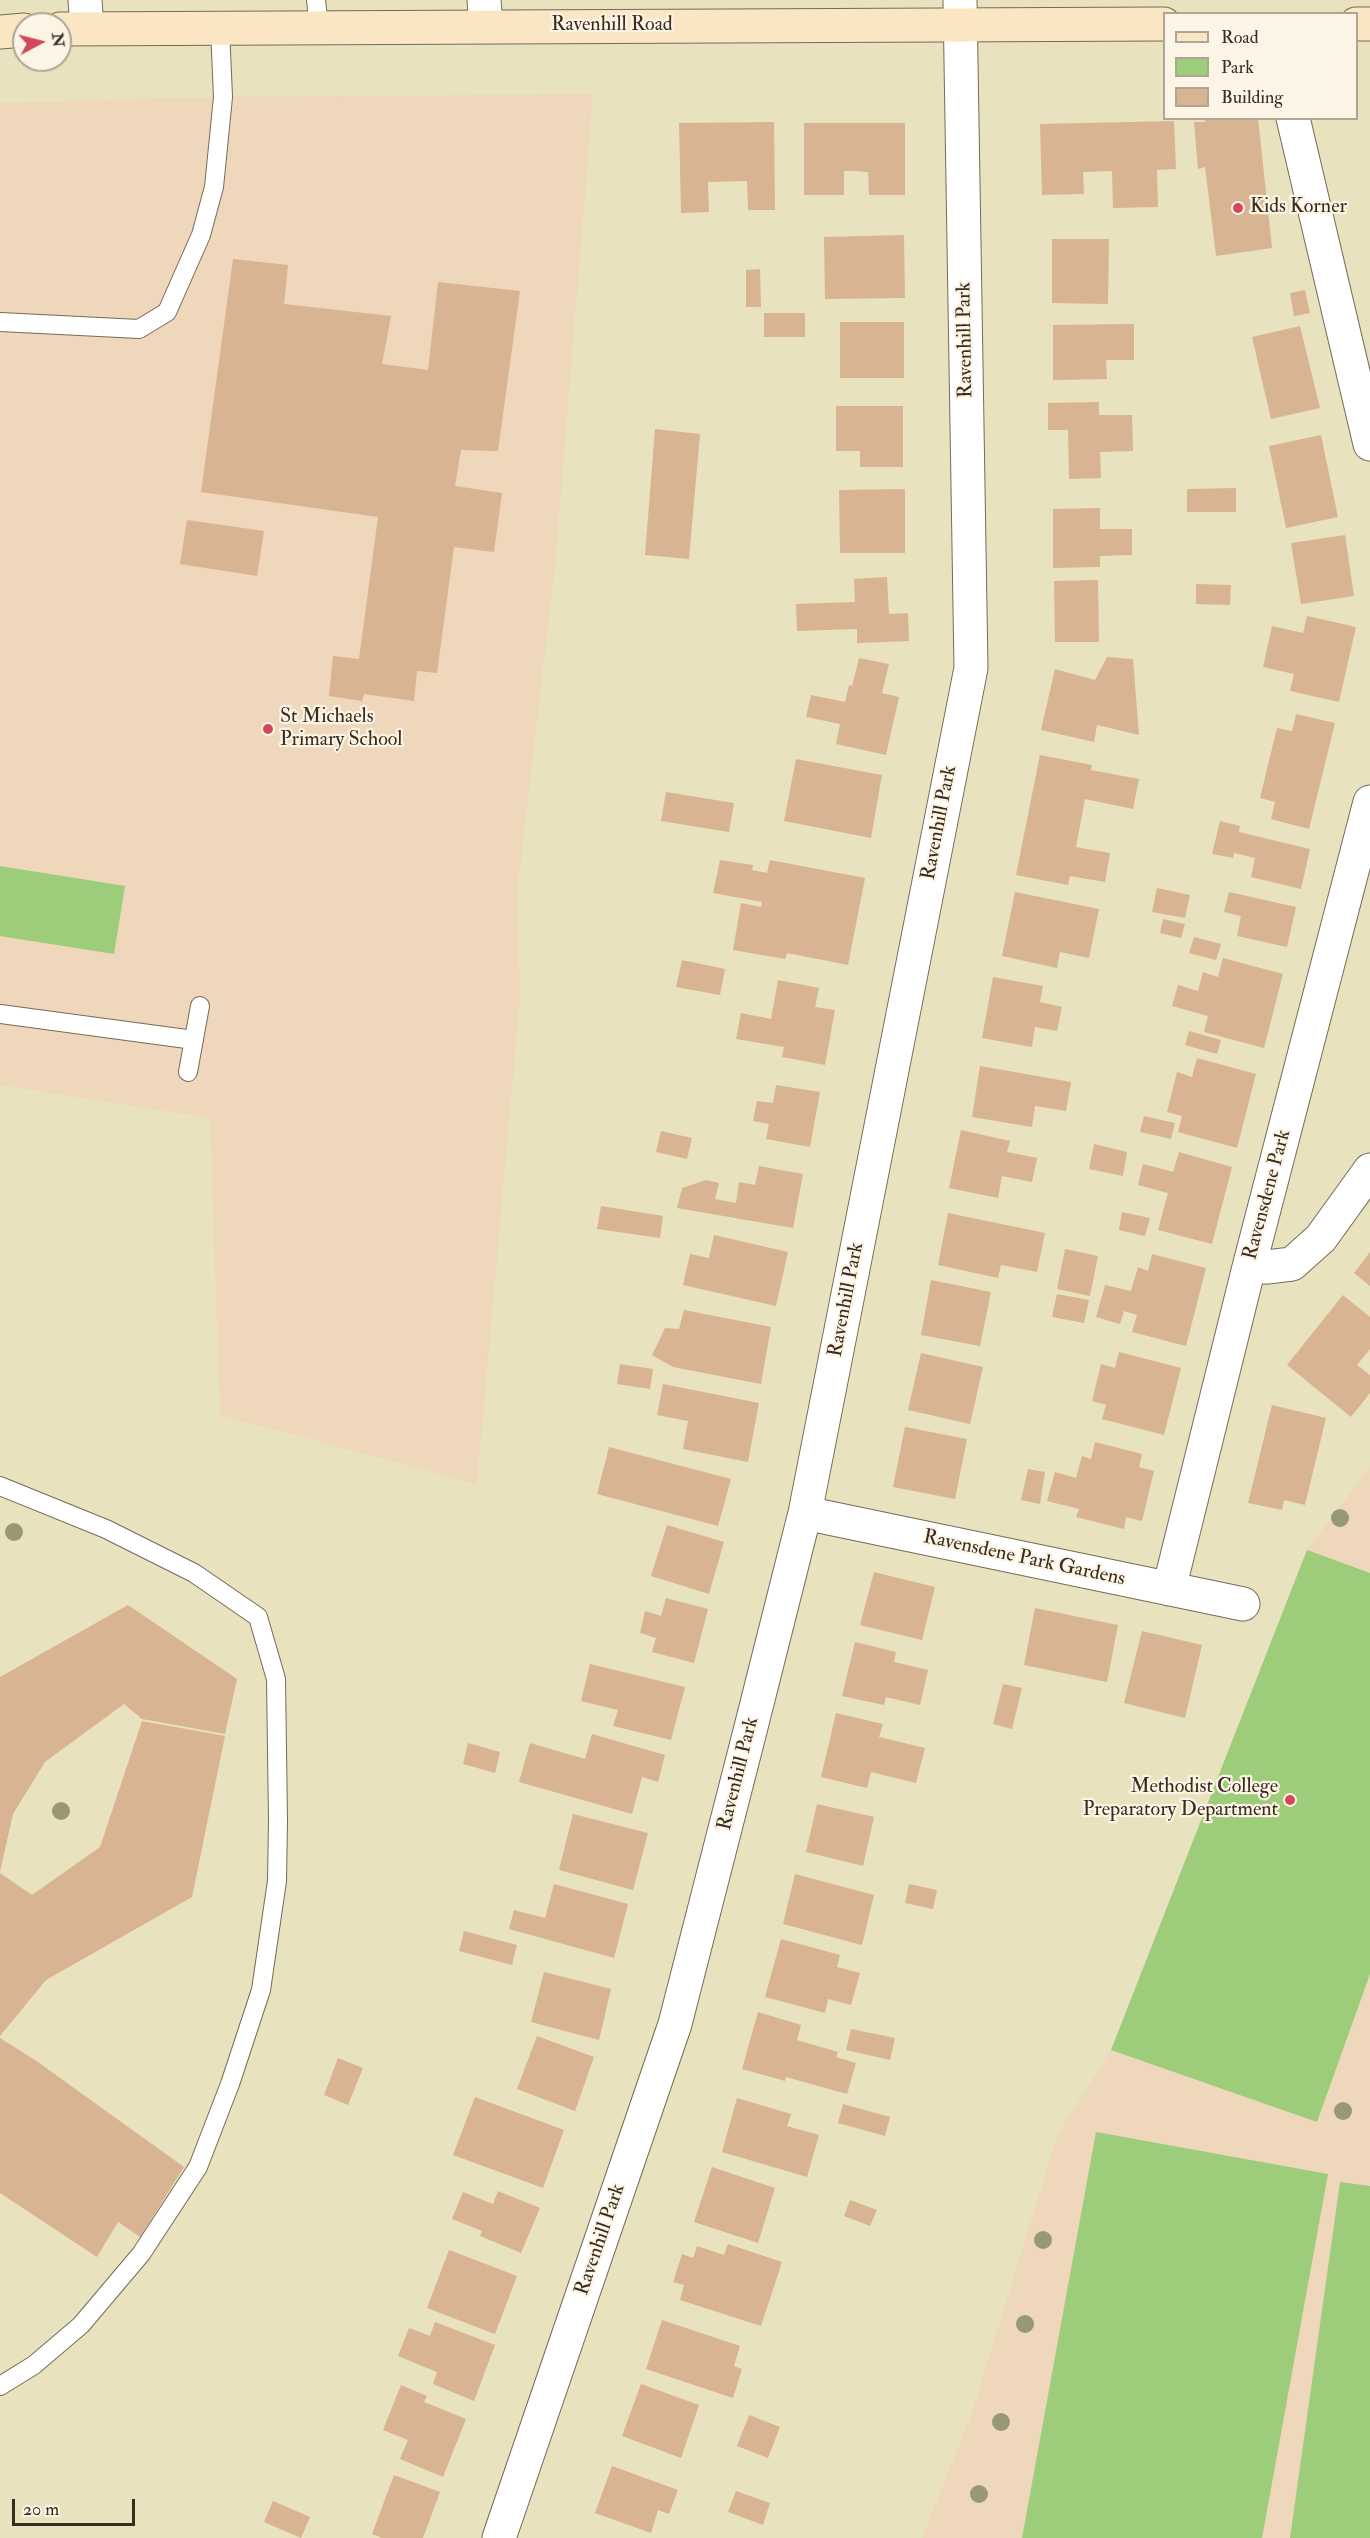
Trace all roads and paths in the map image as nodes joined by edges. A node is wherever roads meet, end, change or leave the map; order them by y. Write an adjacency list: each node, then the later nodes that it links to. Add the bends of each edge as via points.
1 (961, 12): 2 (main road, Ravenhill Road); 5 (main road, Ravenhill Road); 18 (street, Ravenhill Park, via 971,669)
2 (485, 13): 3 (main road, Ravenhill Road)
3 (318, 14): 6 (main road, Ravenhill Road)
4 (77, 19): 6 (main road, Ravenhill Road)
5 (1163, 24)
6 (220, 28): 8 (lane, via 223,97 214,187 201,235 167,312 139,328)
7 (1293, 120): 9 (street)
8 (0, 322)
9 (1370, 444)
10 (1370, 802): 16 (street, Ravensdene Park)
11 (200, 1006): 13 (lane)
12 (0, 1014): 13 (lane)
13 (194, 1040): 14 (lane)
14 (188, 1072)
15 (1370, 1170): 16 (street, via 1321,1238 1292,1264)
16 (1249, 1266): 19 (street, Ravensdene Park)
17 (0, 1486): 21 (lane, via 106,1529 194,1573 258,1617 276,1679 278,1821 277,1881 261,1990 198,2167 141,2254 81,2325 34,2365)
18 (805, 1513): 19 (street, Ravensdene Park Gardens); 22 (street, Ravenhill Park, via 675,2024)
19 (1169, 1589): 20 (street, Ravensdene Park Gardens)
20 (1243, 1604)
21 (0, 2386)
22 (499, 2538)

